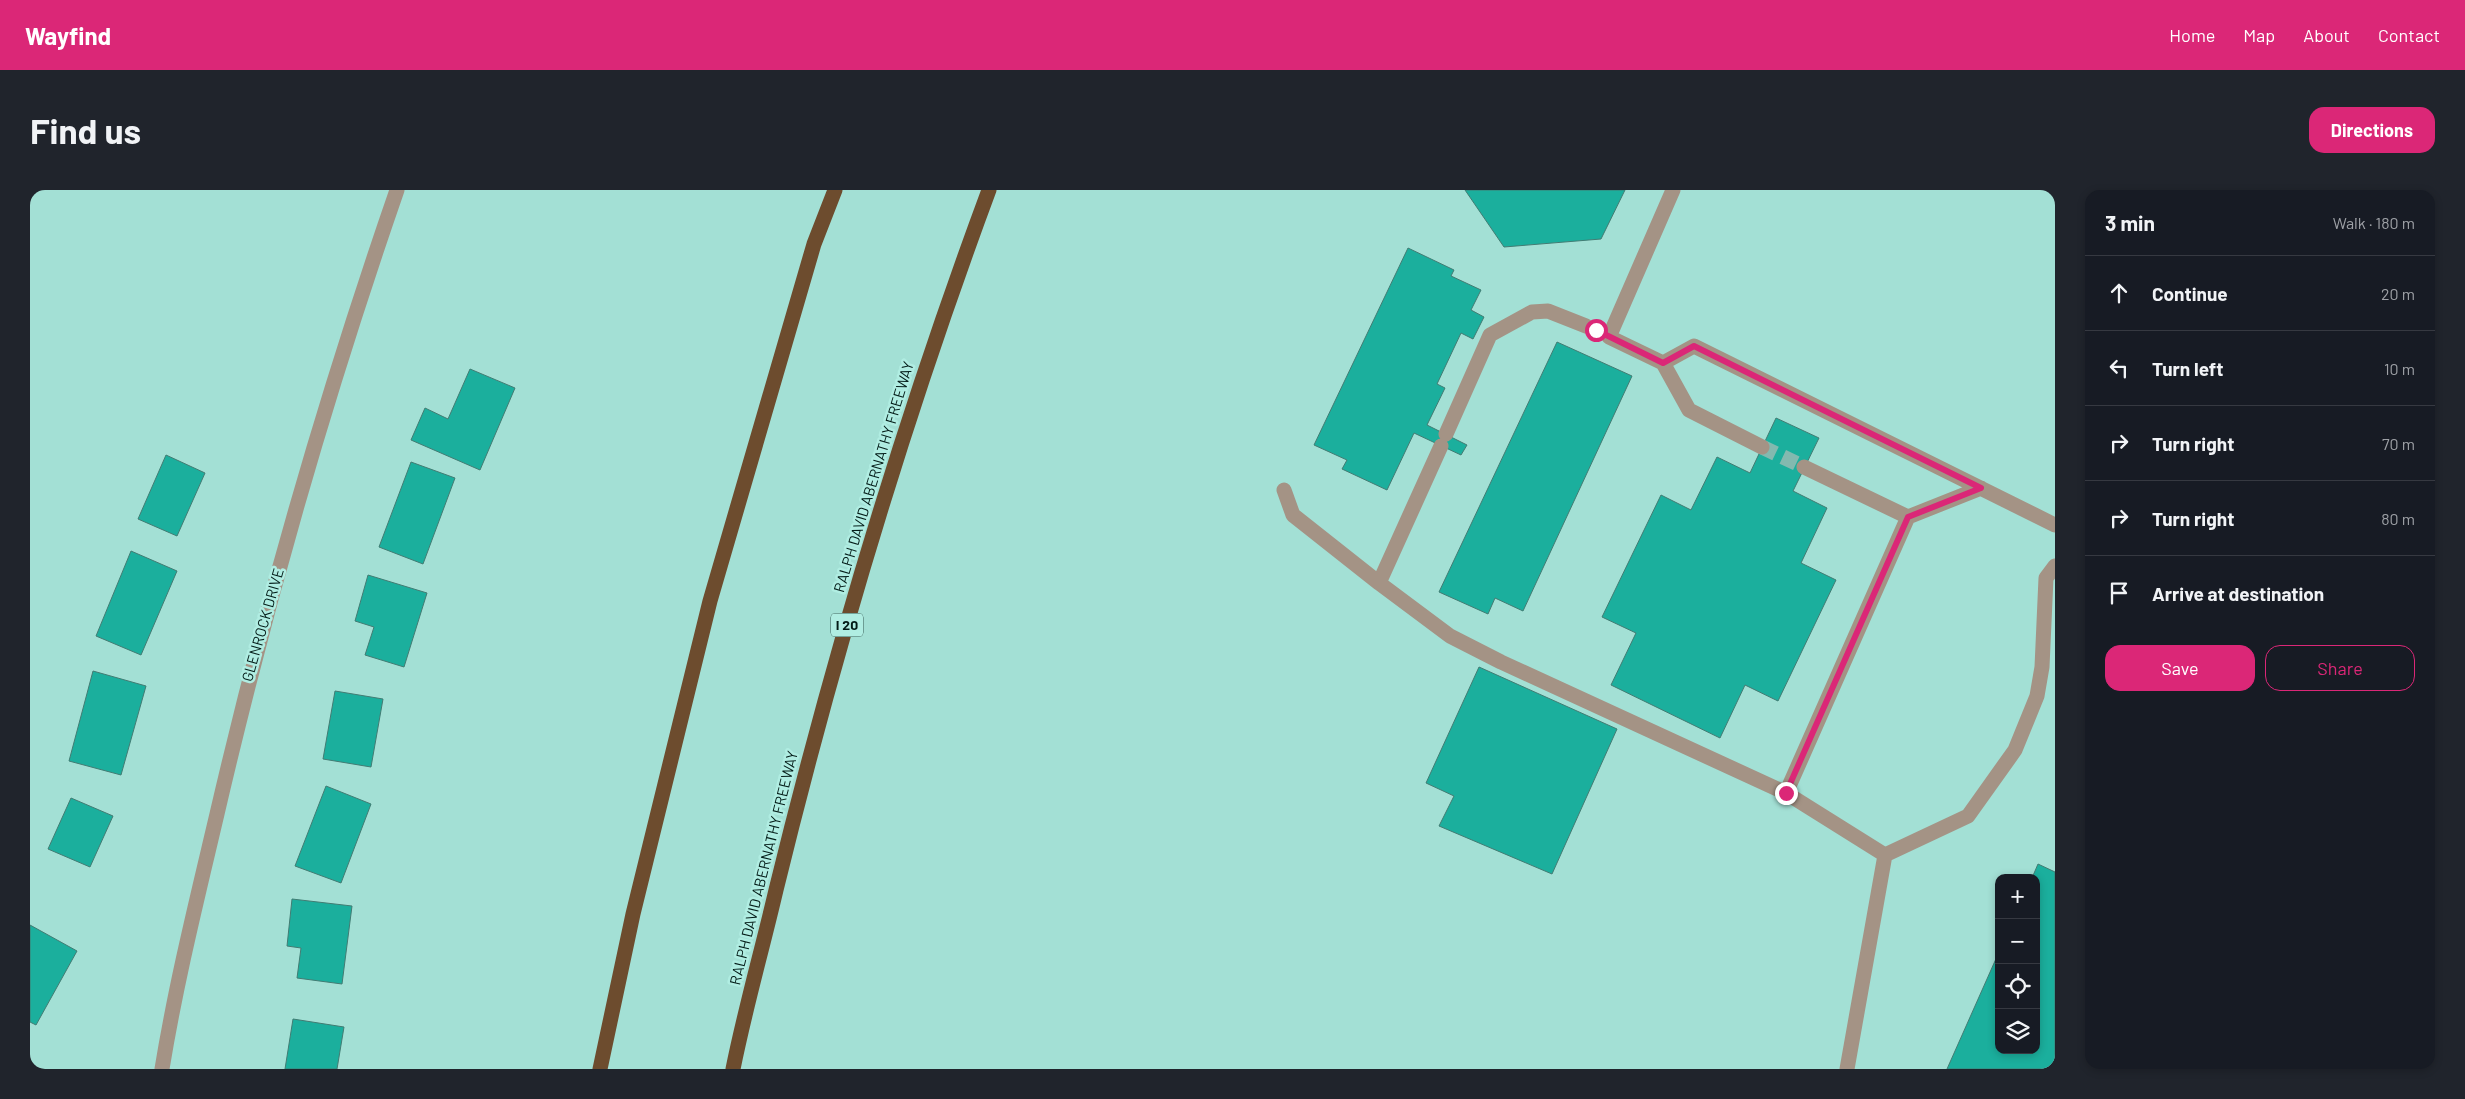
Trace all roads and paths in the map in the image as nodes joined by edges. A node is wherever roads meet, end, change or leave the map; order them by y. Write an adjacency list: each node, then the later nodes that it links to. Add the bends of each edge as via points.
1 (398, 190): 20 (street, GLENROCK DRIVE, via 313,448 247,682 174,998)
2 (831, 190): 6 (highway)
3 (835, 190): 6 (highway)
4 (989, 190): 22 (highway, RALPH DAVID ABERNATHY FREEWAY / I 20, via 942,316 868,550 799,797)
5 (1673, 190): 7 (street)
6 (814, 244): 21 (highway, via 710,601 633,914)
7 (1597, 331): 8 (street); 16 (street, via 1548,311 1532,312 1490,335)
8 (1663, 363): 9 (street, via 1689,410); 11 (street, via 1694,346)
9 (1762, 447)
10 (1804, 468): 13 (street)
11 (1981, 488): 13 (street); 14 (street)
12 (1284, 490): 16 (street, via 1293,515)
13 (1908, 517): 18 (street)
14 (2055, 525)
15 (2055, 566): 17 (street, via 2046,578)
16 (1379, 584): 18 (street, via 1450,636)
17 (2049, 667): 19 (street, via 2015,750 1968,816)
18 (1786, 793): 19 (street)
19 (1885, 855): 23 (street)
20 (162, 1069)
21 (600, 1069)
22 (733, 1069)
23 (1846, 1069)

